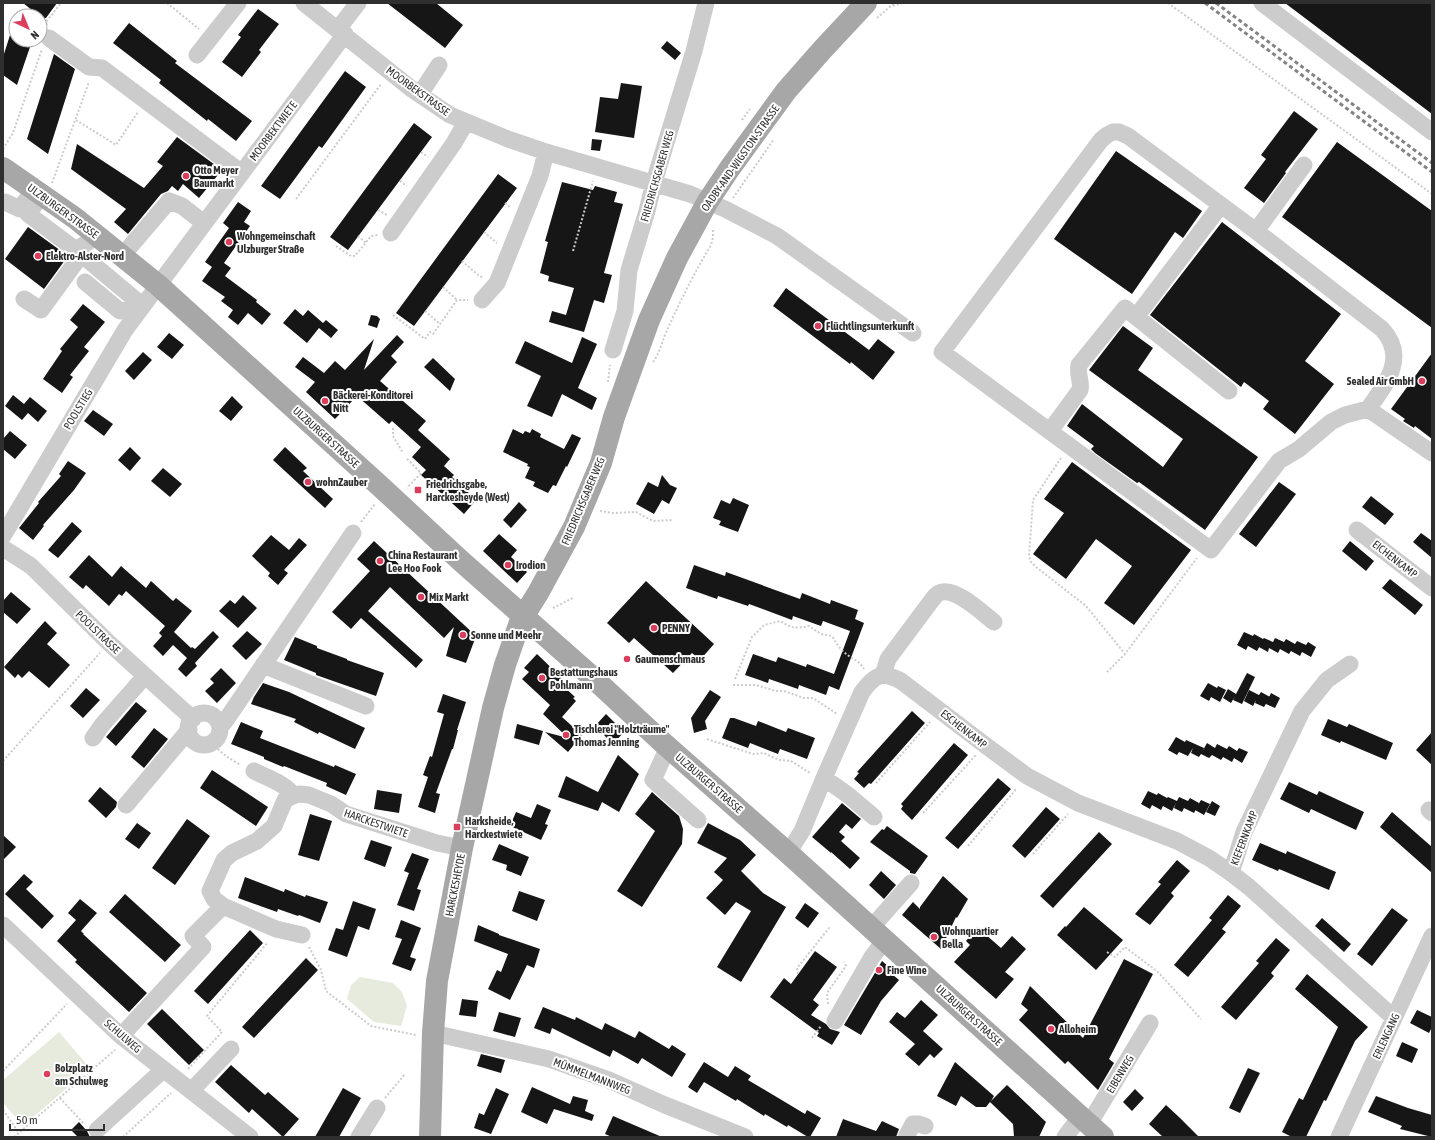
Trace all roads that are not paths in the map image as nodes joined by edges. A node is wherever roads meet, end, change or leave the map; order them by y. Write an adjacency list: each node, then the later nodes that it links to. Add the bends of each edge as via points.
1 (238, 3): 10 (street)
2 (304, 3): 8 (street, MOORBEKSTRASSE)
3 (358, 3): 8 (street, MOORBEKTWIETE)
4 (706, 3): 19 (street, FRIEDRICHSGABER WEG)
5 (1262, 3): 6 (street)
6 (1279, 8): 14 (street)
7 (870, 12): 21 (main road, OADBY-AND-WIGSTON-STRASSE, via 823,49 786,92)
8 (342, 32): 12 (street, MOORBEKSTRASSE); 18 (street, MOORBEKTWIETE, via 302,82)
9 (49, 38): 18 (street, via 89,67 102,68)
10 (197, 55)
11 (439, 66): 12 (street)
12 (420, 94): 13 (street, MOORBEKSTRASSE, via 450,115)
13 (466, 122): 15 (street, MOORBEKSTRASSE); 26 (street)
14 (1432, 132)
15 (546, 152): 19 (street, MOORBEKSTRASSE); 33 (street, via 540,176 497,283)
16 (1304, 165): 25 (street)
17 (3, 168): 20 (main road, ULZBURGER STRASSE)
18 (242, 173): 24 (street, MOORBEKTWIETE)
19 (654, 182): 21 (street, MOORBEKSTRASSE); 35 (street, FRIEDRICHSGABER WEG, via 629,270)
20 (40, 194): 22 (street, via 20,209); 27 (main road, ULZBURGER STRASSE); 28 (street, via 28,214)
21 (708, 201): 37 (main road, OADBY-AND-WIGSTON-STRASSE, via 677,258); 38 (street, MOORBEKSTRASSE, via 777,236)
22 (3, 202)
23 (1221, 205): 25 (street); 36 (street); 43 (street, via 1124,134 1113,132 1101,140 942,352)
24 (204, 223): 29 (street, via 182,206 169,201); 31 (street, MOORBEKTWIETE)
25 (1256, 231): 42 (street, via 1390,337 1394,352 1393,368 1384,387)
26 (391, 233)
27 (97, 236): 28 (street); 29 (main road, ULZBURGER STRASSE)
28 (78, 252): 32 (street, via 41,310); 34 (street)
29 (122, 256): 31 (main road, ULZBURGER STRASSE)
30 (85, 282): 34 (street, via 120,311)
31 (158, 285): 34 (street, POOLSTIEG); 50 (main road, ULZBURGER STRASSE, via 387,501 461,561)
32 (24, 299)
33 (482, 300)
34 (143, 306): 47 (street, POOLSTIEG, via 125,330)
35 (625, 311): 37 (street); 39 (street, FRIEDRICHSGABER WEG)
36 (1136, 317): 41 (street); 43 (street, via 1125,308 1079,365 1078,375 1082,383 1080,390)
37 (649, 320): 40 (main road, OADBY-AND-WIGSTON-STRASSE)
38 (913, 333)
39 (613, 350)
40 (627, 379): 50 (main road, FRIEDRICHSGABER WEG, via 601,463 574,528)
41 (1229, 392)
42 (1368, 409): 43 (street, via 1330,422 1299,449 1279,461 1211,550); 44 (street)
43 (1050, 431)
44 (1432, 453)
45 (1357, 530): 49 (street, EICHENKAMP)
46 (353, 533): 53 (street)
47 (3, 536)
48 (3, 548): 54 (street, POOLSTRASSE, via 31,566)
49 (1432, 588)
50 (524, 617): 60 (main road, ULZBURGER STRASSE); 67 (main road, HARCKESHEYDE, via 497,689)
51 (994, 622): 55 (street, via 957,595 948,592 938,593)
52 (1350, 664): 69 (street, KIEFERNKAMP, via 1327,680 1302,711 1244,832)
53 (263, 666): 56 (street); 58 (street)
54 (145, 676): 57 (street, POOLSTRASSE); 59 (street)
55 (877, 677): 62 (street, via 862,692); 69 (street, ESCHENKAMP, via 893,676 901,681 1027,776 1078,803 1177,841)
56 (366, 706)
57 (191, 724): 58 (street, via 199,714 205,713 216,719); 58 (street, POOLSTRASSE, via 190,736 201,744 214,742); 64 (street)
58 (221, 726)
59 (93, 738)
60 (668, 747): 66 (street, via 653,780); 68 (main road, ULZBURGER STRASSE)
61 (254, 771): 63 (street, via 285,787 291,791)
62 (824, 778): 65 (street); 68 (street, via 802,831)
63 (292, 796): 67 (street, HARCKESTWIETE, via 310,795 346,814 437,843); 71 (street, via 286,800 274,826 257,841 232,853 224,860 210,891)
64 (126, 805)
65 (874, 817)
66 (698, 820)
67 (462, 848): 79 (main road, HARCKESHEYDE, via 438,981)
68 (788, 853): 73 (main road, ULZBURGER STRASSE)
69 (1231, 873): 76 (street, KIEFERNKAMP)
70 (911, 883): 73 (street)
71 (222, 906): 74 (street, via 276,929); 80 (street, via 193,936 203,946)
72 (3, 925): 80 (street, SCHULWEG)
73 (878, 934): 77 (street, via 872,957); 86 (main road, ULZBURGER STRASSE)
74 (302, 935)
75 (1432, 936): 76 (street, ERLENGANG)
76 (1394, 1018): 94 (street, ERLENGANG)
77 (835, 1021)
78 (1150, 1023): 86 (street, EIBENWEG)
79 (424, 1034): 90 (main road, HARCKESHEYDE); 91 (street, MÜMMELMANNWEG, via 549,1059 609,1080)
80 (124, 1038): 82 (street, SCHULWEG)
81 (231, 1049): 83 (street)
82 (163, 1070): 83 (street, SCHULWEG); 87 (street)
83 (183, 1085): 88 (street, SCHULWEG)
84 (377, 1108): 89 (street)
85 (925, 1126): 92 (street, via 913,1124)
86 (1091, 1126): 93 (street)
87 (93, 1129)
88 (250, 1137)
89 (359, 1137)
90 (430, 1137)
91 (745, 1137)
92 (906, 1137)
93 (1065, 1137)
94 (1339, 1137)

